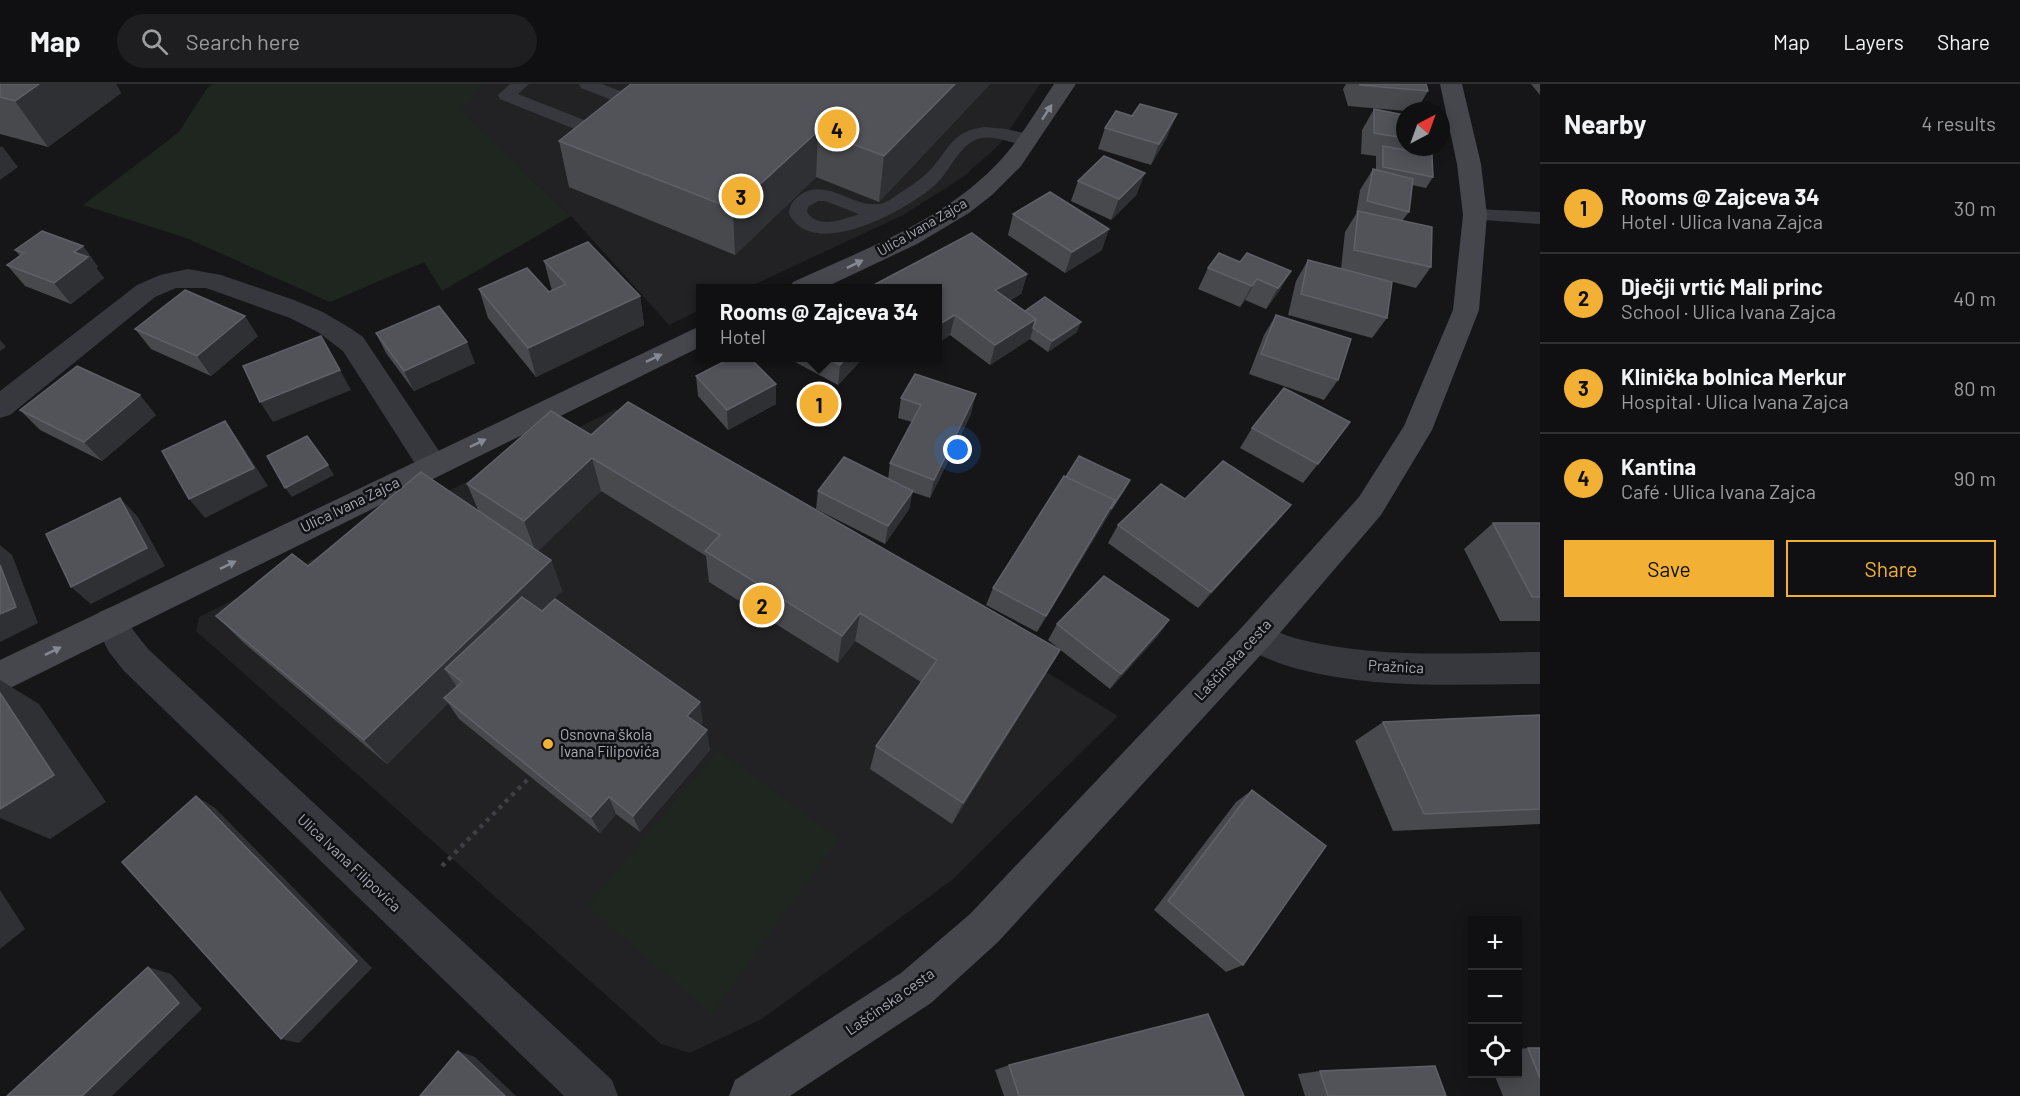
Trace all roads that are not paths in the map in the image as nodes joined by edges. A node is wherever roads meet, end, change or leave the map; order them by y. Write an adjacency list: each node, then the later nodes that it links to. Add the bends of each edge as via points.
1 (521, 84): 6 (lane, via 506,95)
2 (587, 84): 5 (lane)
3 (1065, 84): 7 (street, Ulica Ivana Zajca, one-way to 3)
4 (1451, 84): 9 (street, Laščinska cesta, via 1469,164)
5 (638, 104)
6 (588, 128)
7 (1029, 140): 8 (lane, via 998,133 973,134 962,140 937,173); 11 (street, Ulica Ivana Zajca, one-way to 7, via 945,217 993,182)
8 (885, 210)
9 (1475, 215): 10 (lane); 16 (street, Laščinska cesta, via 1466,310 1417,430 1370,506)
10 (1540, 218)
11 (810, 284)
12 (696, 338): 14 (street, Ulica Ivana Zajca, one-way to 12)
13 (0, 407): 14 (street, via 146,291 168,280 196,278 291,309 346,337)
14 (432, 465): 15 (street, Ulica Ivana Zajca, one-way to 14)
15 (111, 622): 18 (street, Ulica Ivana Zajca, one-way to 15); 19 (street, Ulica Ivana Filipovića, via 136,660)
16 (1255, 637): 17 (street, Pražnica, via 1298,654 1363,665); 20 (street, Laščinska cesta, via 984,928 916,987)
17 (1540, 668)
18 (0, 677)
19 (596, 1096)
20 (751, 1096)

